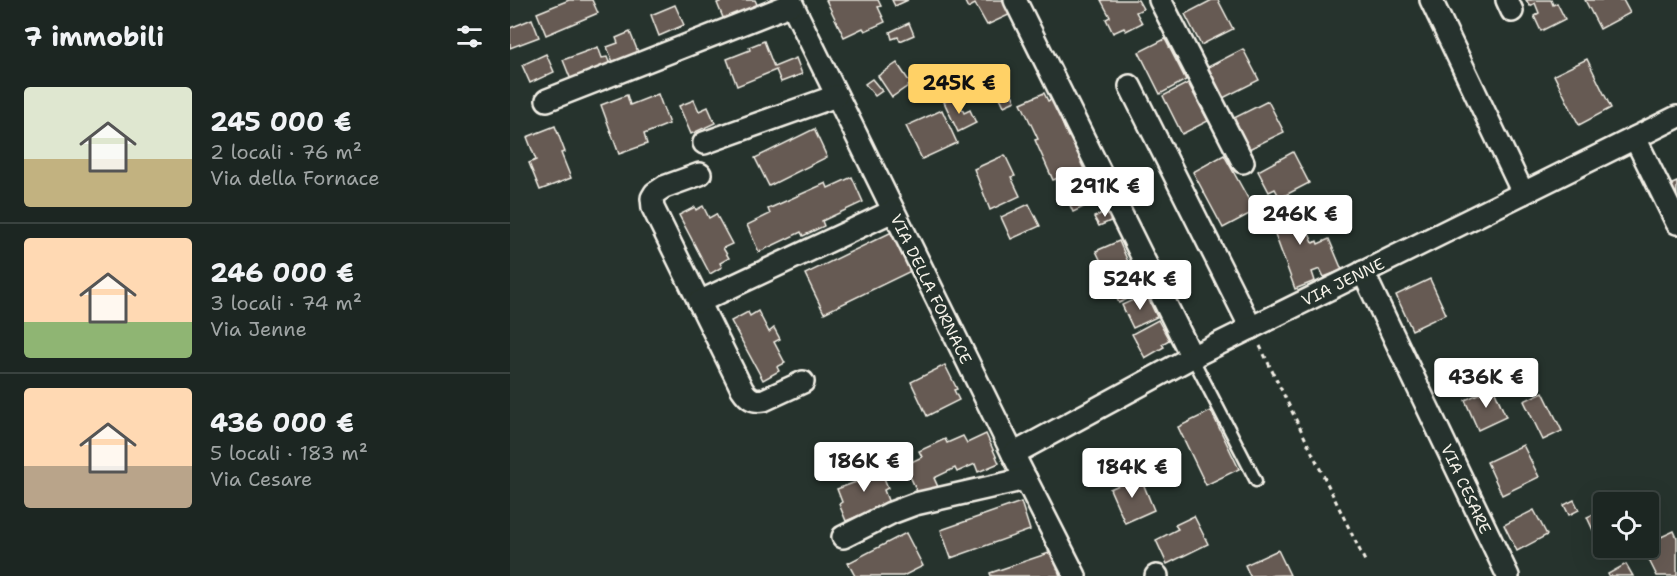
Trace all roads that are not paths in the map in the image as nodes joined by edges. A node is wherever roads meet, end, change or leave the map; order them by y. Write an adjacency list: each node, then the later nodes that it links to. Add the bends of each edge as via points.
1 (1015, 0): 19 (street)
2 (1160, 0): 11 (street)
3 (1431, 0): 13 (street)
4 (791, 2): 6 (street, VIA DELLA FORNACE); 7 (street)
5 (1130, 86): 18 (street)
6 (836, 96): 10 (street); 14 (street, VIA DELLA FORNACE)
7 (547, 100)
8 (1677, 117): 9 (street, VIA JENNE)
9 (1635, 138): 13 (street, VIA JENNE); 15 (street)
10 (704, 143)
11 (1243, 162)
12 (700, 174): 17 (street, via 659,190 652,202)
13 (1523, 193): 16 (street, VIA JENNE)
14 (893, 211): 17 (street); 21 (street, VIA DELLA FORNACE)
15 (1677, 223)
16 (1363, 272): 18 (street, VIA JENNE); 26 (street, VIA CESARE)
17 (699, 302): 20 (street, via 748,397 764,400)
18 (1251, 328): 19 (street, VIA JENNE)
19 (1192, 357): 21 (street, VIA JENNE); 23 (lane)
20 (803, 382)
21 (1013, 454): 22 (street, VIA DELLA FORNACE)
22 (1026, 478): 24 (street, via 915,504); 25 (street, VIA DELLA FORNACE)
23 (1256, 481)
24 (843, 537)
25 (1075, 576)
26 (1508, 576)

